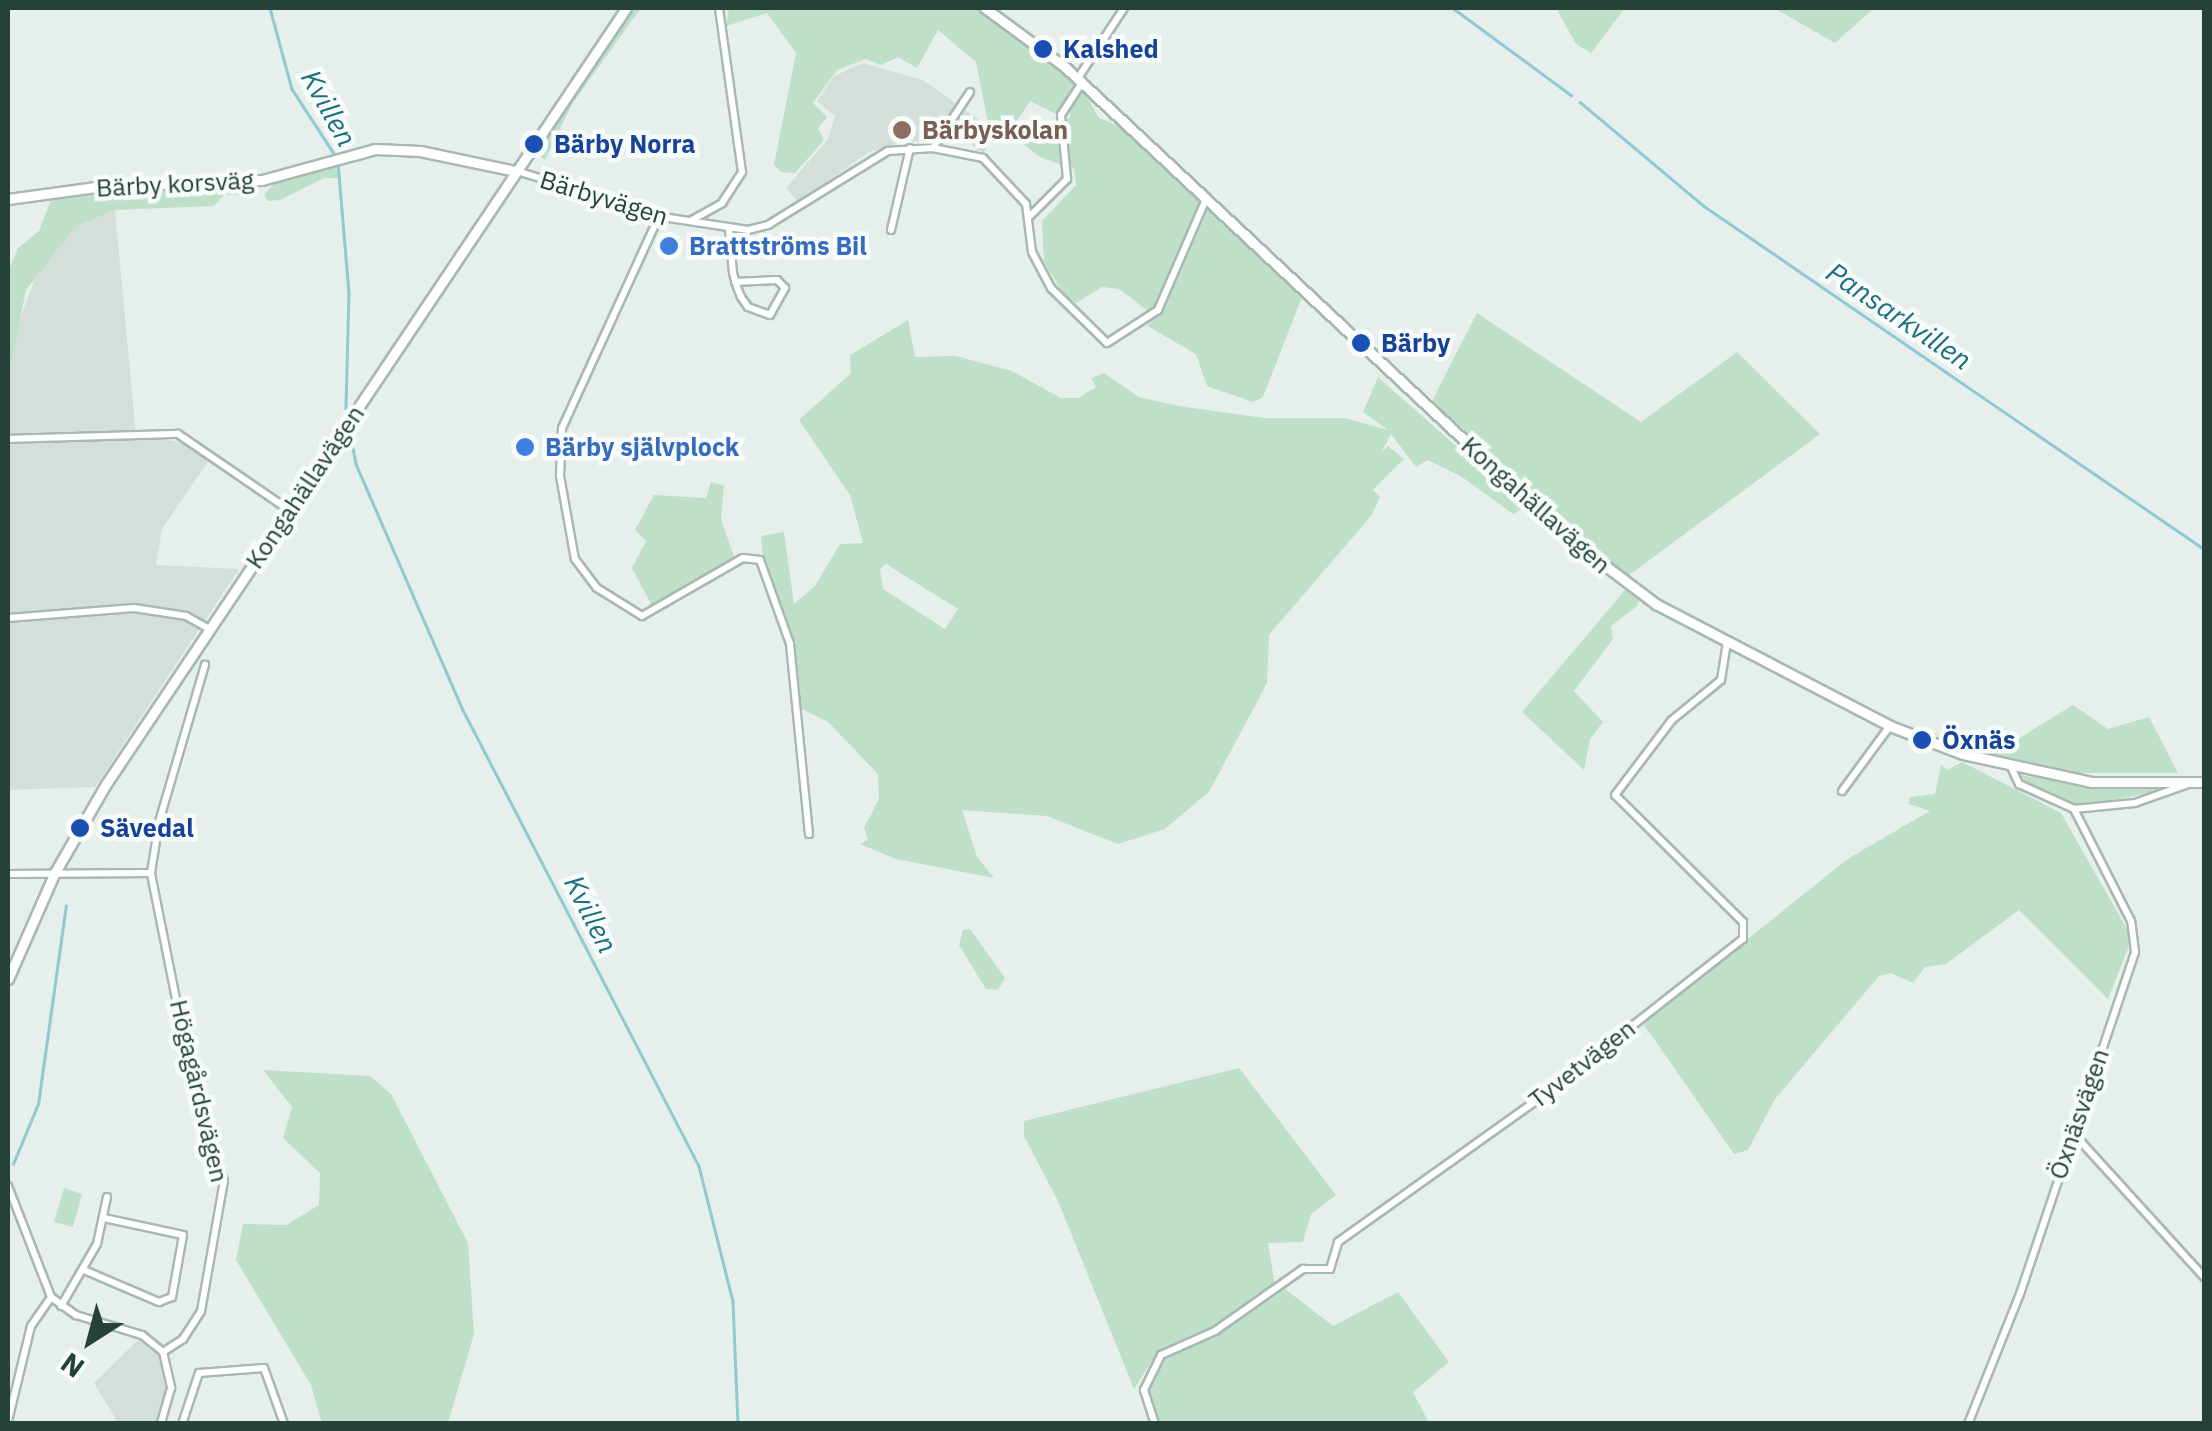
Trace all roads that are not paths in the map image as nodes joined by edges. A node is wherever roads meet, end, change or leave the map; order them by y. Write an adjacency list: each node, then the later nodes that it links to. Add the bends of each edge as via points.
1 (626, 8): 9 (street, Kongahällavägen)
2 (719, 8): 14 (street, via 742,172 722,203)
3 (985, 8): 5 (street, Kongahällavägen)
4 (1124, 8): 5 (street)
5 (1080, 81): 10 (street, Kongahällavägen); 13 (street, via 1061,116 1067,179)
6 (970, 92): 8 (street)
7 (910, 148): 8 (street, Bärbyvägen); 15 (street, Bärbyvägen, via 868,161 768,225); 16 (street)
8 (933, 148): 13 (street, Bärbyvägen, via 988,160 1026,204)
9 (516, 171): 11 (street, Bärby korsväg, via 420,151 355,151 262,180 104,186); 12 (street, Bärbyvägen); 19 (street, Kongahällavägen)
10 (1206, 198): 13 (street, via 1158,310 1107,343 1068,310 1036,264); 22 (street, Kongahällavägen, via 1578,546 1644,596)
11 (8, 200)
12 (660, 214): 14 (street, Bärbyvägen); 30 (street, via 562,428 560,476 575,559 597,588 642,616 744,558 760,560 790,644)
13 (1029, 217)
14 (688, 222): 15 (street, Bärbyvägen)
15 (729, 229): 17 (street)
16 (892, 230)
17 (735, 282): 17 (street, via 777,280 785,288 766,316 748,307)
18 (8, 439): 19 (street, via 178,434)
19 (289, 510): 21 (street, Kongahällavägen)
20 (8, 618): 21 (street, via 134,608 186,616)
21 (210, 628): 33 (street, Kongahällavägen)
22 (1727, 643): 24 (street, Kongahällavägen); 48 (street, Tyvetvägen, via 1721,680 1672,720 1616,794 1743,922 1743,939 1547,1093 1338,1242 1330,1268 1303,1269 1215,1332 1161,1355 1144,1390)
23 (205, 665): 31 (street, Högagårdsvägen, via 159,822)
24 (1890, 726): 25 (street, Kongahällavägen); 28 (street)
25 (2012, 768): 27 (street, Kongahällavägen, via 2091,782); 29 (street, via 2019,784)
26 (2204, 782): 27 (street, Kongahällavägen)
27 (2188, 784): 29 (street, via 2135,803)
28 (1842, 791)
29 (2074, 810): 35 (street, Öxnäsvägen, via 2136,944)
30 (808, 834)
31 (151, 873): 33 (street); 43 (street, Högagårdsvägen, via 197,1104 224,1180 201,1312 183,1339)
32 (8, 874): 33 (street)
33 (54, 874): 34 (street, Kongahällavägen)
34 (8, 979)
35 (2073, 1133): 40 (street); 49 (street, Öxnäsvägen)
36 (8, 1186): 41 (street)
37 (108, 1197): 38 (street)
38 (104, 1218): 39 (street); 39 (street, via 183,1235 172,1297 158,1302)
39 (84, 1270): 42 (street)
40 (2204, 1277)
41 (51, 1297): 42 (street); 44 (street, via 31,1326)
42 (61, 1306): 43 (street, via 142,1335)
43 (163, 1352): 45 (street, via 171,1388)
44 (8, 1421)
45 (161, 1424)
46 (182, 1424): 47 (street, via 199,1373 264,1368)
47 (284, 1424)
48 (1155, 1424)
49 (1968, 1424)

